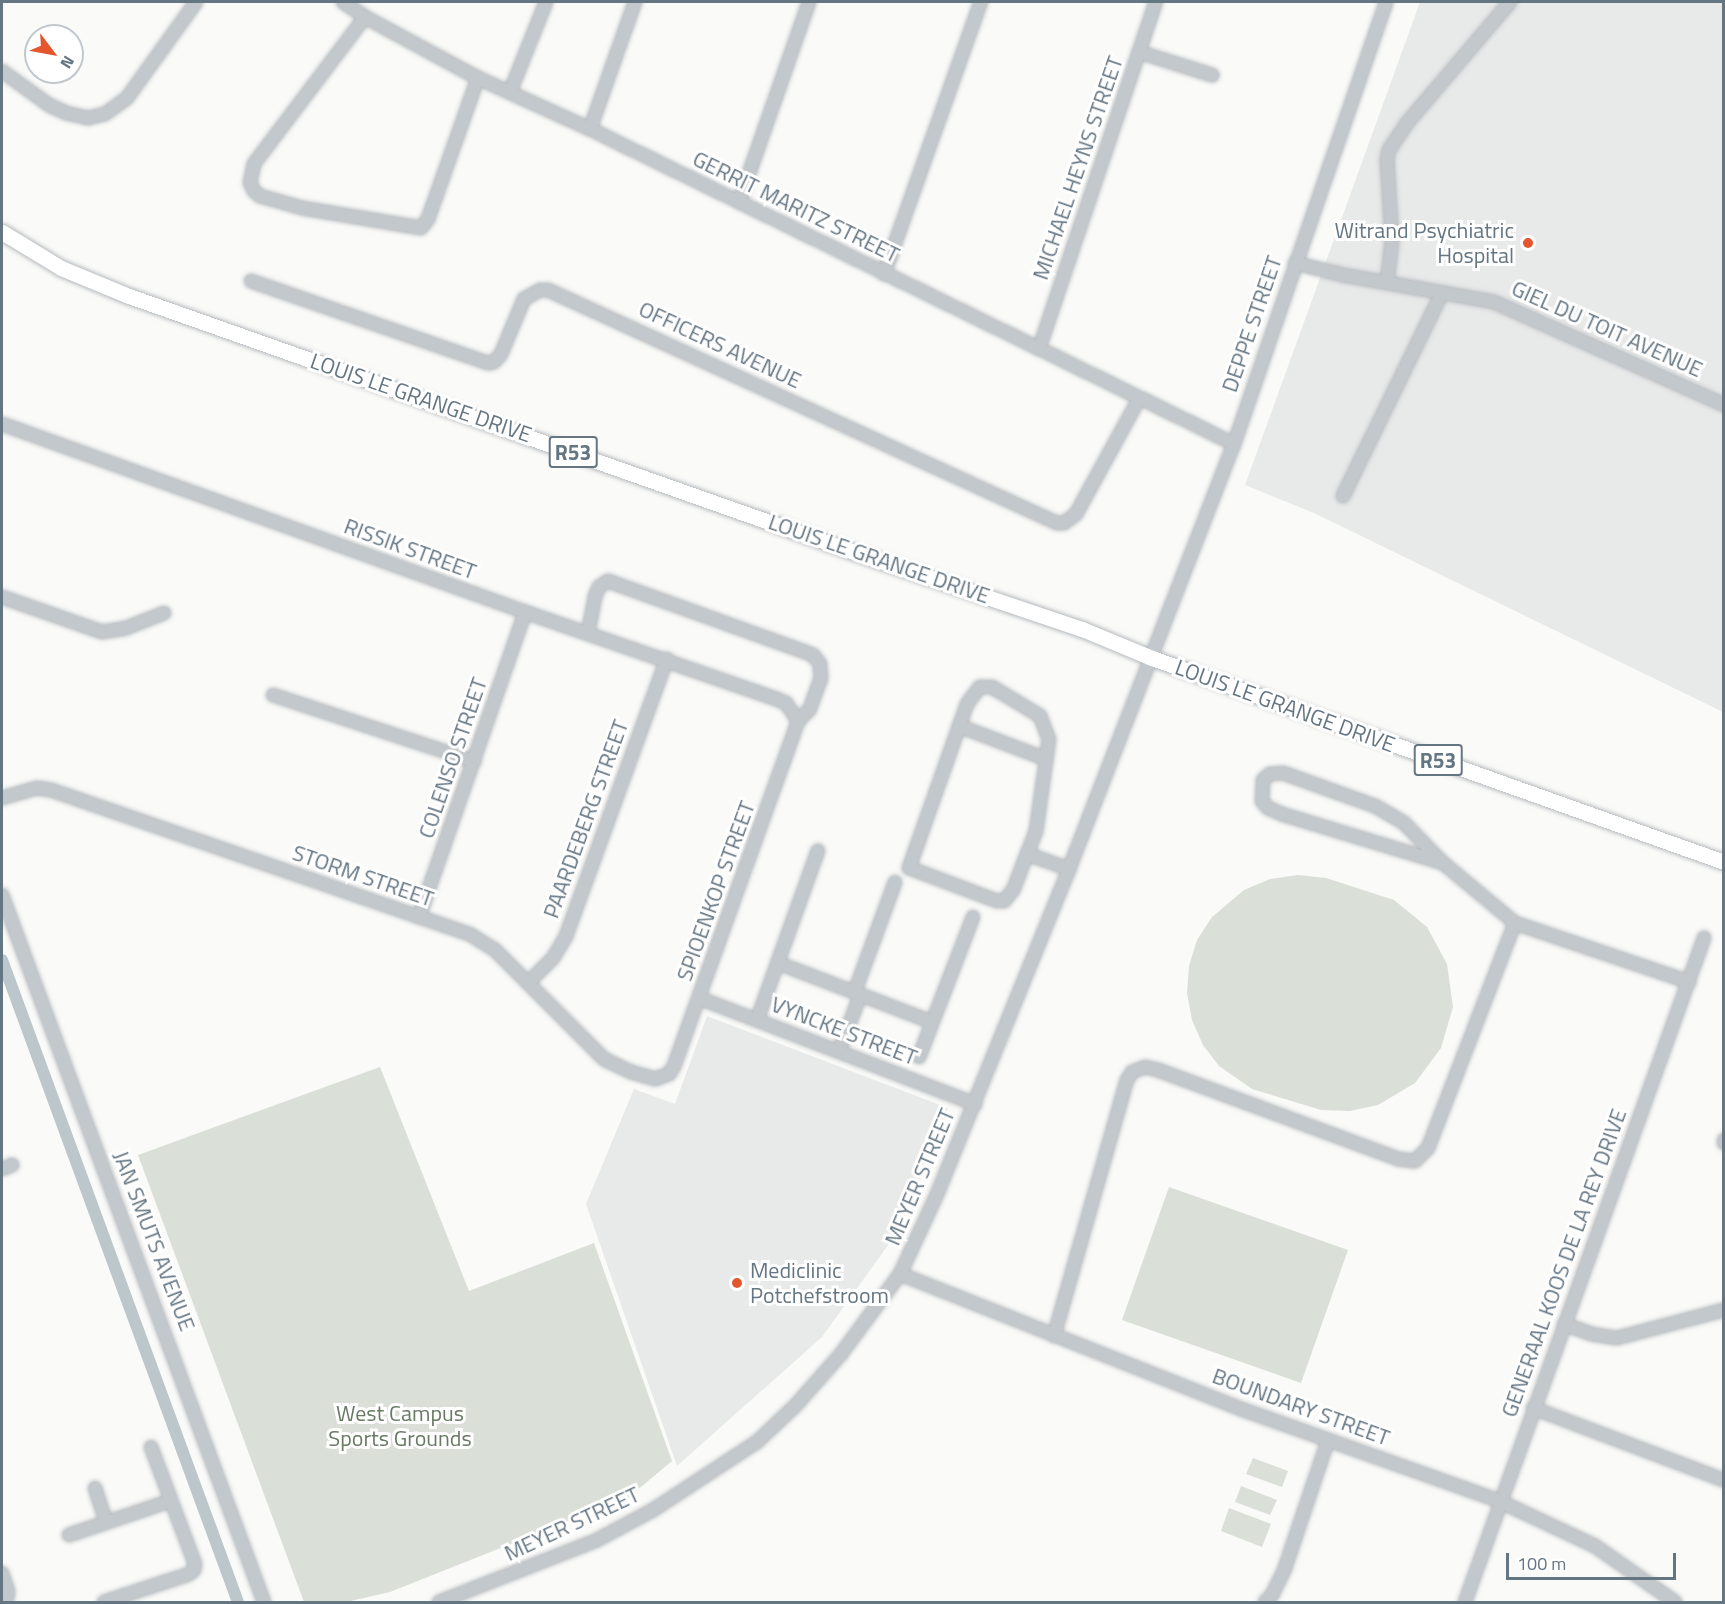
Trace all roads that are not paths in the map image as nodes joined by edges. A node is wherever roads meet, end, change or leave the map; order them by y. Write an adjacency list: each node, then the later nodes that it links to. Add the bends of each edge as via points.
1 (196, 2): 12 (street, via 127,98 105,114 88,118 66,113 48,105)
2 (343, 2): 10 (street, GERRIT MARITZ STREET)
3 (546, 2): 15 (street)
4 (634, 2): 16 (street)
5 (809, 2): 17 (street)
6 (981, 2): 20 (street)
7 (1156, 2): 11 (street, MICHAEL HEYNS STREET)
8 (1386, 2): 19 (street, DEPPE STREET)
9 (1510, 2): 22 (street, via 1407,123 1389,150 1392,241)
10 (365, 17): 14 (street, GERRIT MARITZ STREET); 14 (street, via 254,164 250,183 260,196 302,208 422,228)
11 (1139, 52): 13 (street); 24 (street, MICHAEL HEYNS STREET)
12 (2, 71)
13 (1212, 75)
14 (478, 78): 15 (street, GERRIT MARITZ STREET)
15 (510, 92): 16 (street, GERRIT MARITZ STREET)
16 (590, 129): 17 (street, GERRIT MARITZ STREET)
17 (739, 202): 20 (street, GERRIT MARITZ STREET)
18 (2, 232): 34 (main road, LOUIS LE GRANGE DRIVE / R53, via 61,268 129,296 1082,629)
19 (1295, 263): 22 (street, GIEL DU TOIT AVENUE); 28 (street, DEPPE STREET)
20 (884, 274): 24 (street, GERRIT MARITZ STREET)
21 (251, 281): 25 (street, OFFICERS AVENUE, via 488,363 497,361 501,354 524,299 534,292 548,290 1057,523 1076,514)
22 (1386, 282): 23 (street, GIEL DU TOIT AVENUE)
23 (1442, 293): 26 (street, GIEL DU TOIT AVENUE, via 1494,302); 29 (street)
24 (1039, 349): 25 (street, GERRIT MARITZ STREET)
25 (1138, 399): 28 (street, GERRIT MARITZ STREET)
26 (1724, 405)
27 (2, 424): 31 (street, RISSIK STREET)
28 (1234, 444): 34 (street, DEPPE STREET)
29 (1343, 496)
30 (2, 597): 32 (street, via 102,632 126,628)
31 (525, 612): 33 (street, RISSIK STREET); 40 (street, COLENSO STREET)
32 (164, 613)
33 (588, 633): 35 (street, RISSIK STREET); 37 (street, SPIOENKOP STREET, via 595,596 608,581 813,655 820,664 821,678 810,710)
34 (1152, 658): 44 (main road, LOUIS LE GRANGE DRIVE / R53); 46 (street, MEYER STREET)
35 (667, 659): 37 (street, RISSIK STREET, via 786,703); 55 (street, PAARDEBERG STREET, via 566,936 553,958)
36 (273, 695): 40 (street)
37 (798, 721): 57 (street, SPIOENKOP STREET)
38 (959, 726): 39 (street); 39 (street, via 974,691 992,687 1040,716 1049,739); 43 (street, via 909,868 1004,901 1013,890)
39 (1046, 759): 43 (street, via 1036,831)
40 (474, 761): 49 (street, COLENSO STREET)
41 (2, 798): 49 (street, STORM STREET, via 37,788 51,790)
42 (818, 851): 53 (street)
43 (1027, 854): 46 (street)
44 (1724, 862)
45 (1443, 863): 45 (street, via 1268,808 1262,801 1263,780 1270,774 1283,773 1375,806 1404,823); 51 (street)
46 (1069, 869): 63 (street, MEYER STREET)
47 (895, 882): 56 (street)
48 (2, 895): 80 (street, JAN SMUTS AVENUE)
49 (419, 917): 55 (street, STORM STREET, via 488,944)
50 (973, 917): 59 (street)
51 (1515, 923): 54 (street); 67 (street, via 1428,1148 1414,1161 1398,1159 1158,1070 1145,1067 1132,1072)
52 (1704, 938): 54 (street, GENERAAL KOOS DE LA REY DRIVE)
53 (778, 963): 56 (street); 58 (street)
54 (1689, 982): 66 (street, GENERAAL KOOS DE LA REY DRIVE)
55 (528, 983): 62 (street, STORM STREET, via 604,1059 656,1079)
56 (858, 993): 59 (street); 60 (street)
57 (699, 998): 58 (street, VYNCKE STREET); 62 (street, SPIOENKOP STREET)
58 (757, 1020): 60 (street, VYNCKE STREET)
59 (932, 1022): 61 (street)
60 (839, 1051): 63 (street, VYNCKE STREET)
61 (919, 1057)
62 (669, 1074)
63 (975, 1104): 64 (street, MEYER STREET)
64 (900, 1274): 67 (street, BOUNDARY STREET); 81 (street, MEYER STREET, via 841,1354 796,1406 757,1442 654,1510 597,1540)
65 (1724, 1310): 66 (street, via 1617,1338)
66 (1564, 1324): 68 (street, GENERAAL KOOS DE LA REY DRIVE)
67 (1054, 1336): 69 (street, BOUNDARY STREET)
68 (1533, 1408): 71 (street); 74 (street, GENERAAL KOOS DE LA REY DRIVE)
69 (1328, 1440): 74 (street, BOUNDARY STREET); 82 (street, via 1285,1568)
70 (151, 1447): 73 (street)
71 (1724, 1480)
72 (95, 1488): 75 (street)
73 (170, 1501): 75 (street); 79 (street, via 194,1570)
74 (1499, 1502): 83 (street, GENERAAL KOOS DE LA REY DRIVE); 84 (street, BOUNDARY STREET, via 1595,1545)
75 (106, 1522): 76 (street)
76 (69, 1535)
77 (2, 1572): 78 (street, via 8,1592)
78 (6, 1602)
79 (104, 1602)
80 (264, 1602)
81 (440, 1602)
82 (1265, 1602)
83 (1465, 1602)
84 (1675, 1602)

